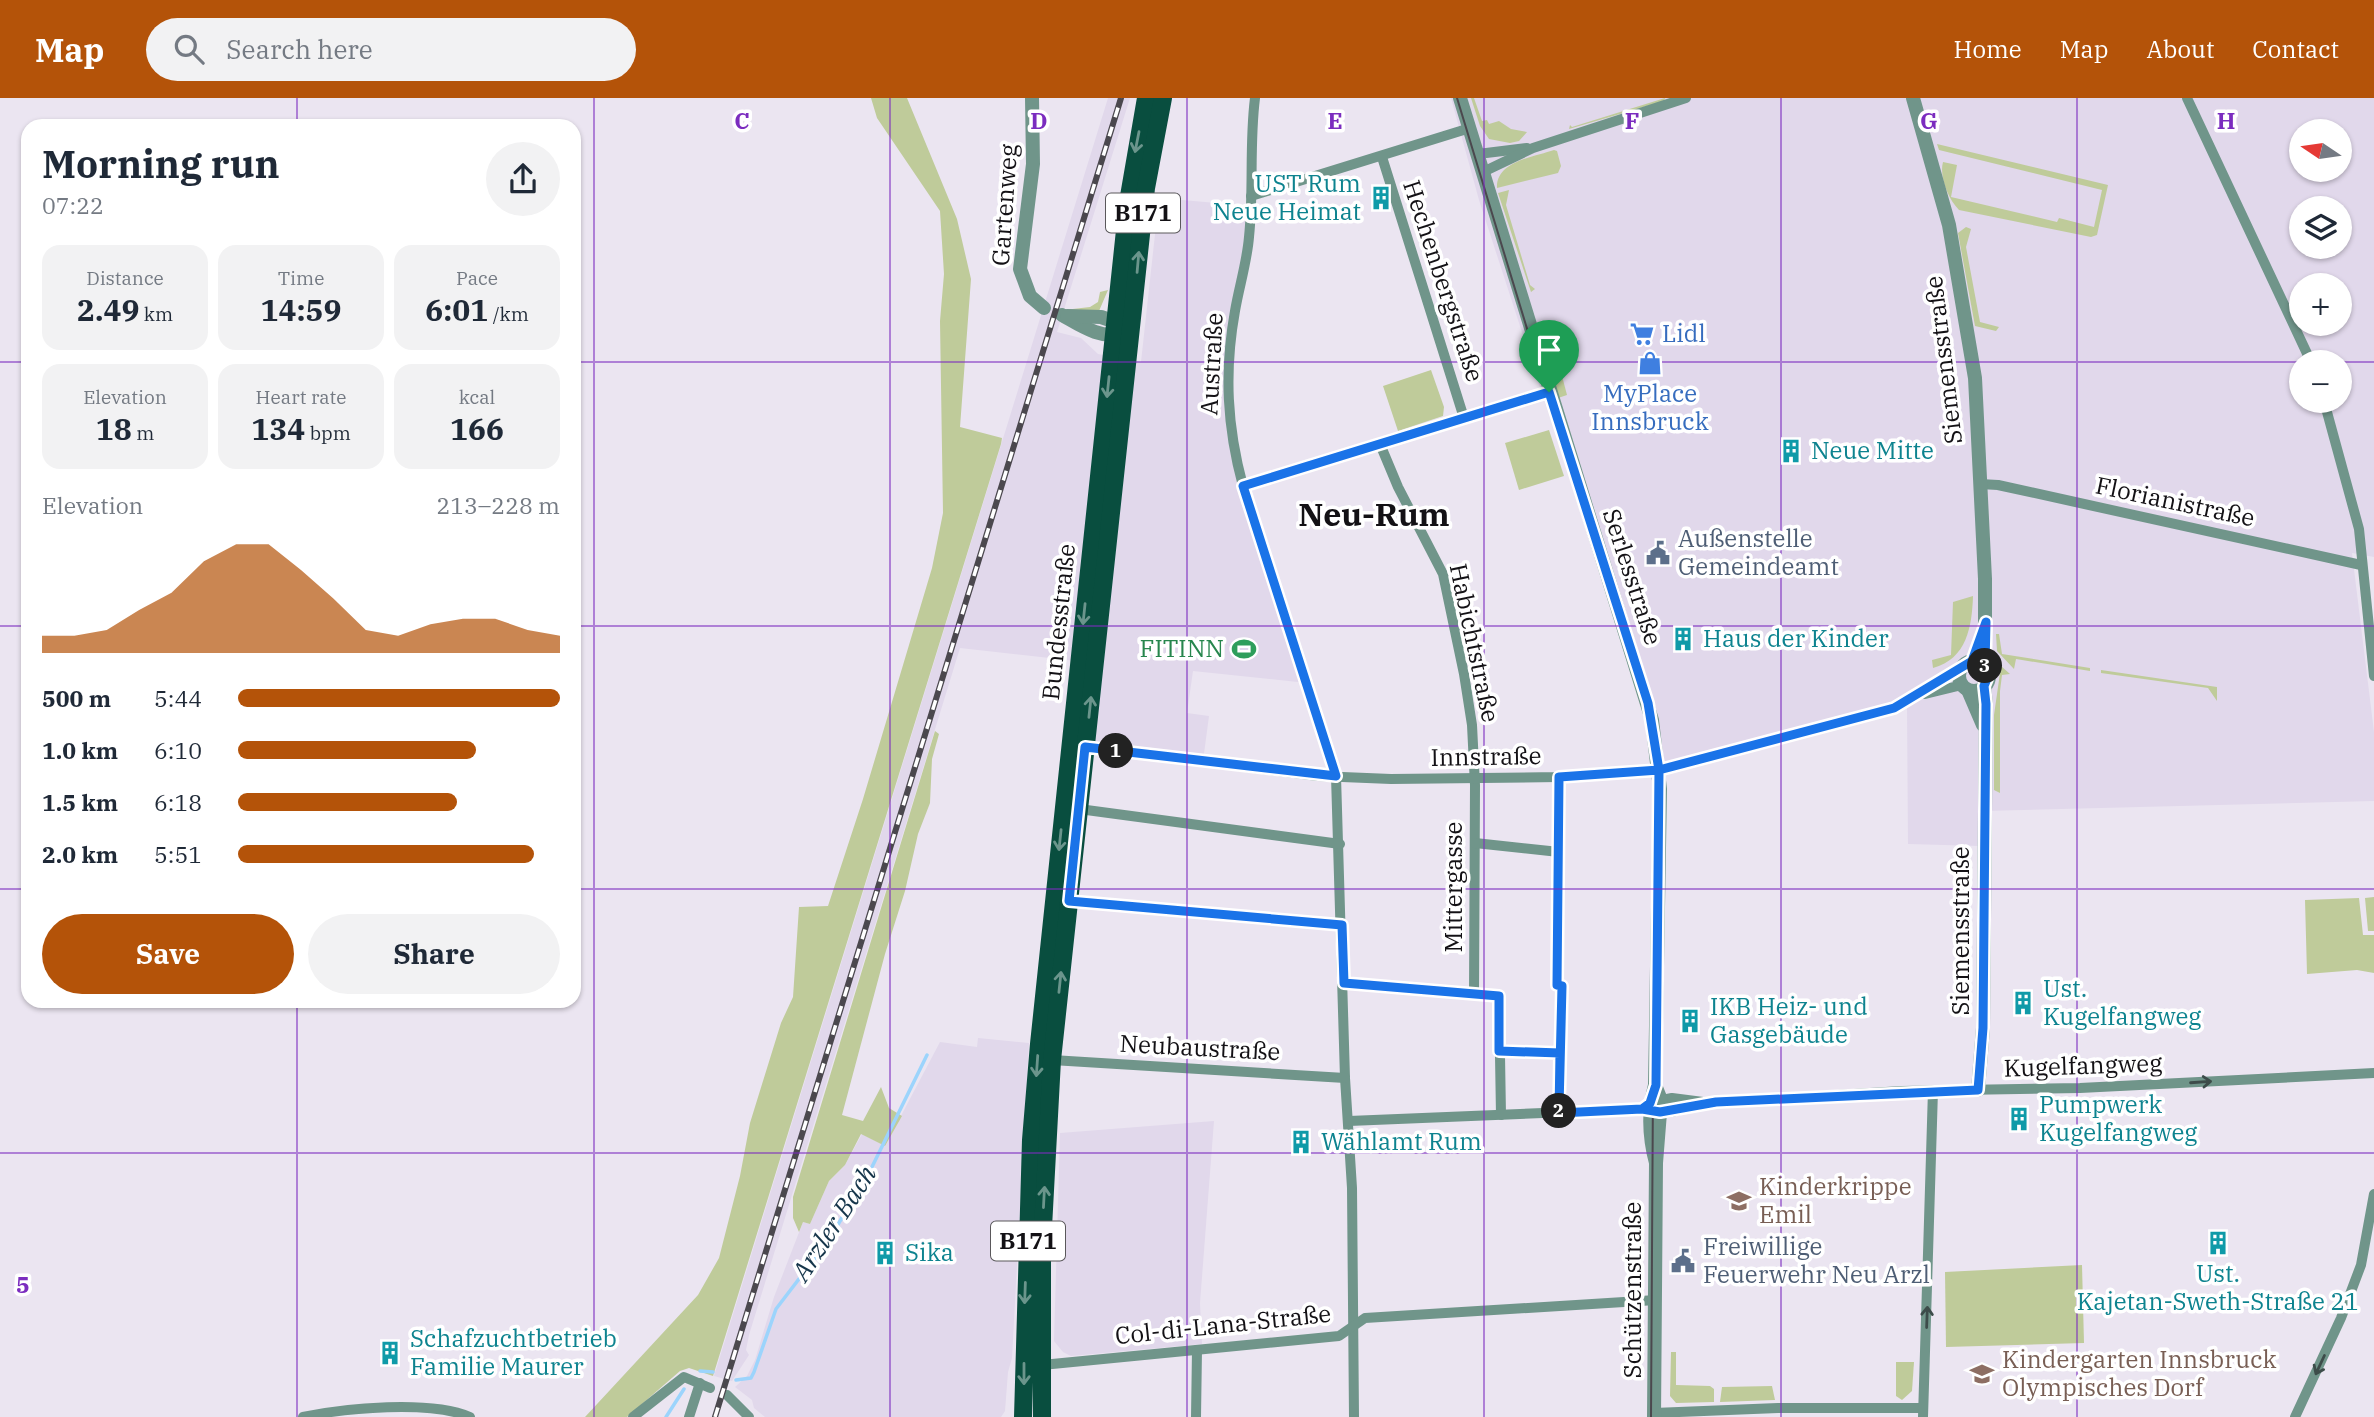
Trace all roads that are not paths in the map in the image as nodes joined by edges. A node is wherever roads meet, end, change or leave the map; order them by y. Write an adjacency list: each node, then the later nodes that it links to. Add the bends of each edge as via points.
1 (1032, 98): 15 (street, Gartenweg, via 1033,164 1020,270 1030,296)
2 (1146, 98): 16 (main road, Bundesstraße / B171, one-way to 16, via 1133,160)
3 (1163, 98): 17 (main road, Bundesstraße / B171, one-way to 3, via 1146,188)
4 (1255, 98): 14 (street, Austraße)
5 (1460, 98): 9 (street, Serlesstraße)
6 (1686, 98): 10 (street)
7 (1913, 98): 23 (street, Siemensstraße, via 1947,215 1964,305 1975,378)
8 (2187, 98): 18 (street)
9 (1470, 128): 11 (street, Serlesstraße); 12 (street)
10 (1533, 148): 11 (street); 13 (street)
11 (1478, 154): 13 (street, Serlesstraße)
12 (1382, 157): 14 (street); 21 (street, Hechenbergstraße)
13 (1483, 172): 19 (street, Serlesstraße)
14 (1251, 196): 24 (street, Austraße, via 1249,240 1227,381 1231,442)
15 (1044, 308)
16 (1114, 328): 17 (street); 56 (main road, Bundesstraße / B171, one-way to 56, via 1039,1044)
17 (1131, 330): 32 (main road, Bundesstraße / B171, one-way to 17)
18 (2305, 350)
19 (1549, 392): 21 (street); 33 (street, Serlesstraße, via 1648,703)
20 (2327, 413): 25 (street, via 2360,529)
21 (1464, 418): 22 (street)
22 (1380, 444): 24 (street); 36 (street, Habichtstraße, via 1443,574 1472,724)
23 (1980, 484): 25 (street, Florianistraße); 26 (street, Siemensstraße, via 1986,622)
24 (1243, 486): 34 (street, Austraße)
25 (2361, 565): 27 (street)
26 (1972, 665): 28 (street, Siemensstraße, via 1989,674); 29 (street, Siemensstraße, via 1959,678); 30 (street, Innstraße, via 1941,678)
27 (2374, 676)
28 (1984, 686): 29 (street); 31 (street, Siemensstraße)
29 (1965, 687): 30 (street, Innstraße); 31 (street, Siemensstraße)
30 (1919, 695): 33 (street, Innstraße, via 1894,708)
31 (1985, 730): 51 (street, Siemensstraße, via 1983,1028)
32 (1085, 747): 34 (street, Innstraße); 37 (main road, Bundesstraße / B171)
33 (1659, 770): 35 (street, Innstraße); 52 (street, Serlesstraße)
34 (1336, 776): 36 (street, Innstraße); 39 (street, Austraße)
35 (1559, 777): 36 (street, Innstraße); 40 (street)
36 (1475, 779): 38 (street, Mittergasse)
37 (1079, 809): 39 (street); 41 (main road, Bundesstraße / B171)
38 (1475, 843): 40 (street); 44 (street, Mittergasse)
39 (1340, 844): 42 (street, Austraße)
40 (1559, 852): 46 (street)
41 (1069, 901): 42 (street); 47 (main road, Bundesstraße / B171, one-way to 41)
42 (1342, 925): 43 (street, Austraße)
43 (1344, 983): 44 (street); 49 (street, Austraße)
44 (1474, 995): 45 (street, via 1499,996)
45 (1499, 1051): 46 (street); 54 (street)
46 (1560, 1053): 53 (street)
47 (1052, 1060): 49 (street, Neubaustraße); 56 (main road, Bundesstraße / B171)
48 (2373, 1076): 51 (street, Kugelfangweg, one-way to 48)
49 (1345, 1078): 55 (street, Austraße)
50 (1933, 1090): 51 (street, Kugelfangweg); 52 (street, Kugelfangweg); 63 (street, one-way to 50)
51 (1978, 1090)
52 (1653, 1107): 53 (street, Kugelfangweg); 58 (street, Schützenstraße)
53 (1559, 1113): 54 (street, Kugelfangweg)
54 (1501, 1115): 55 (street, Kugelfangweg)
55 (1349, 1121): 59 (street, Austraße)
56 (1039, 1150): 61 (main road, B171, one-way to 56); 70 (main road, B171, one-way to 70)
57 (2374, 1194): 74 (street, one-way to 74, via 2361,1265)
58 (1656, 1300): 59 (street, Col-di-Lana-Straße, via 1365,1318); 64 (street, Schützenstraße)
59 (1354, 1326): 60 (street, Col-di-Lana-Straße, via 1339,1336); 73 (street, Austraße)
60 (1197, 1350): 61 (street, Col-di-Lana-Straße); 72 (street)
61 (1042, 1365): 71 (main road, B171)
62 (727, 1395): 69 (street)
63 (1923, 1412): 64 (street, via 1778,1408)
64 (1654, 1415)
65 (303, 1417): 66 (street, via 334,1411 428,1408)
66 (470, 1417)
67 (633, 1417): 68 (street, via 684,1377 705,1385)
68 (689, 1417)
69 (749, 1417)
70 (1023, 1417)
71 (1042, 1417)
72 (1196, 1417)
73 (1354, 1417)
74 (2295, 1417)

